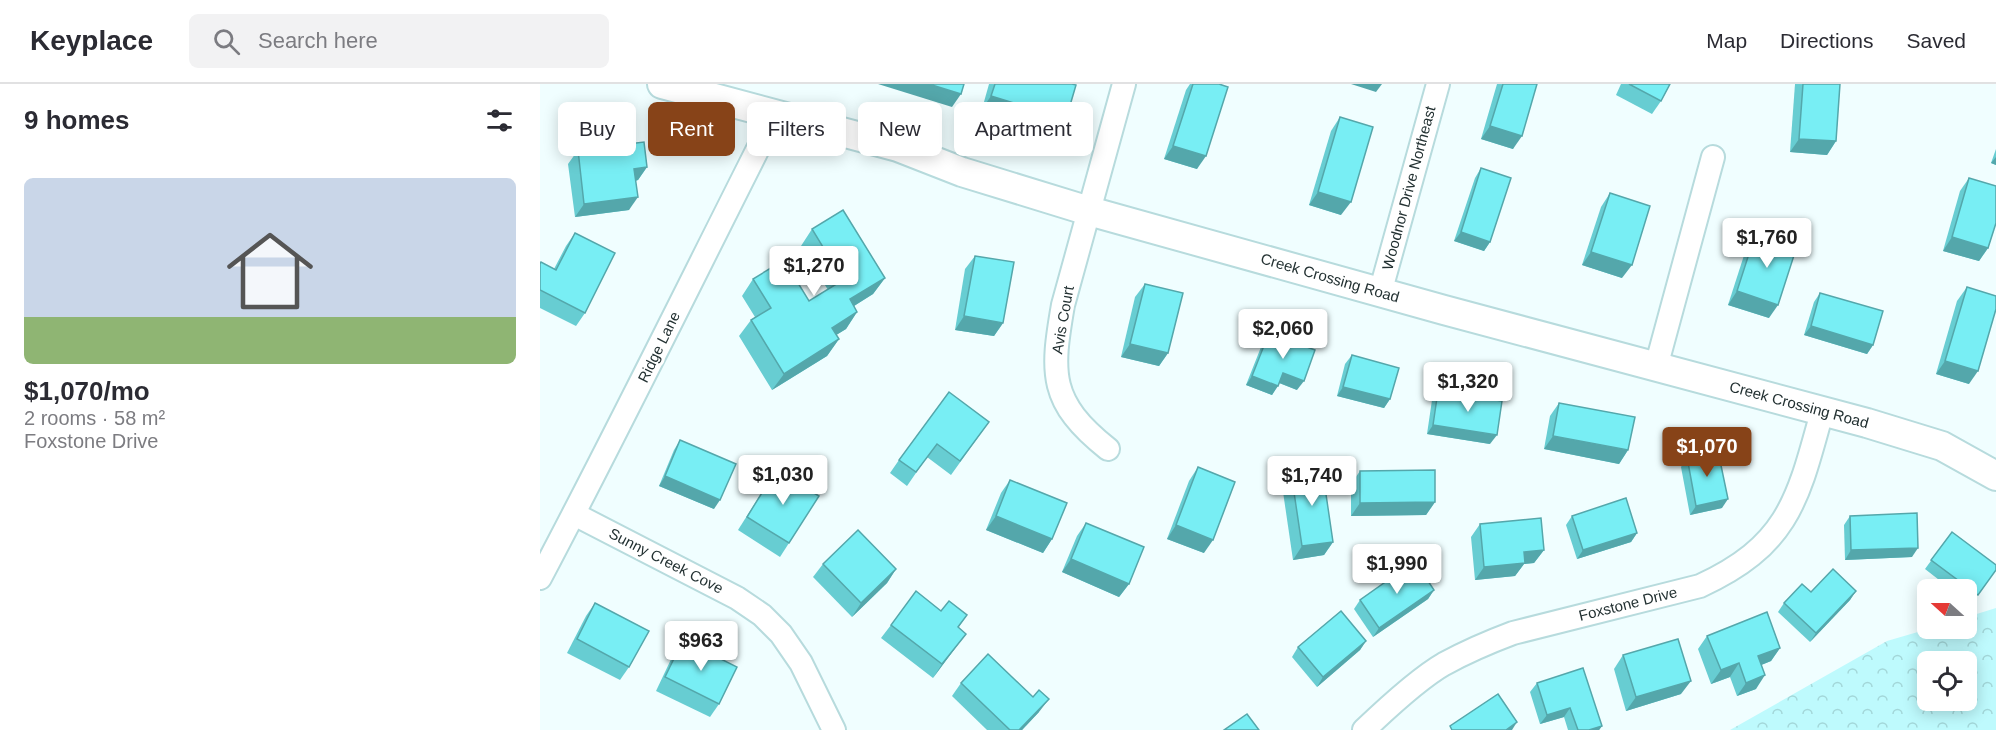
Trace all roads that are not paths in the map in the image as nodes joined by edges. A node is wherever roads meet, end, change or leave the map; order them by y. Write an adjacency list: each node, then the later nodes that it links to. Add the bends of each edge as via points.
1 (1124, 84): 8 (street, Avis Court)
2 (1438, 84): 9 (street, Woodnor Drive Northeast)
3 (679, 86): 4 (street, Creek Crossing Road)
4 (747, 107)
5 (846, 133): 8 (street, Creek Crossing Road)
6 (754, 156): 14 (street, Ridge Lane)
7 (1713, 157): 10 (street)
8 (1089, 211): 9 (street, Creek Crossing Road); 12 (street, Avis Court, via 1063,304 1055,367 1069,409 1085,431)
9 (1380, 292): 10 (street, Creek Crossing Road)
10 (1656, 367): 11 (street, Creek Crossing Road)
11 (1822, 412): 13 (street, Creek Crossing Road, via 1942,446); 17 (street, Foxstone Drive, via 1800,487 1786,518 1739,565 1700,586 1513,633 1484,644 1442,665)
12 (1108, 449)
13 (1996, 476)
14 (574, 514): 15 (street, Ridge Lane); 16 (street, Sunny Creek Cove, via 762,615 801,663)
15 (540, 578)
16 (834, 730)
17 (1364, 730)

